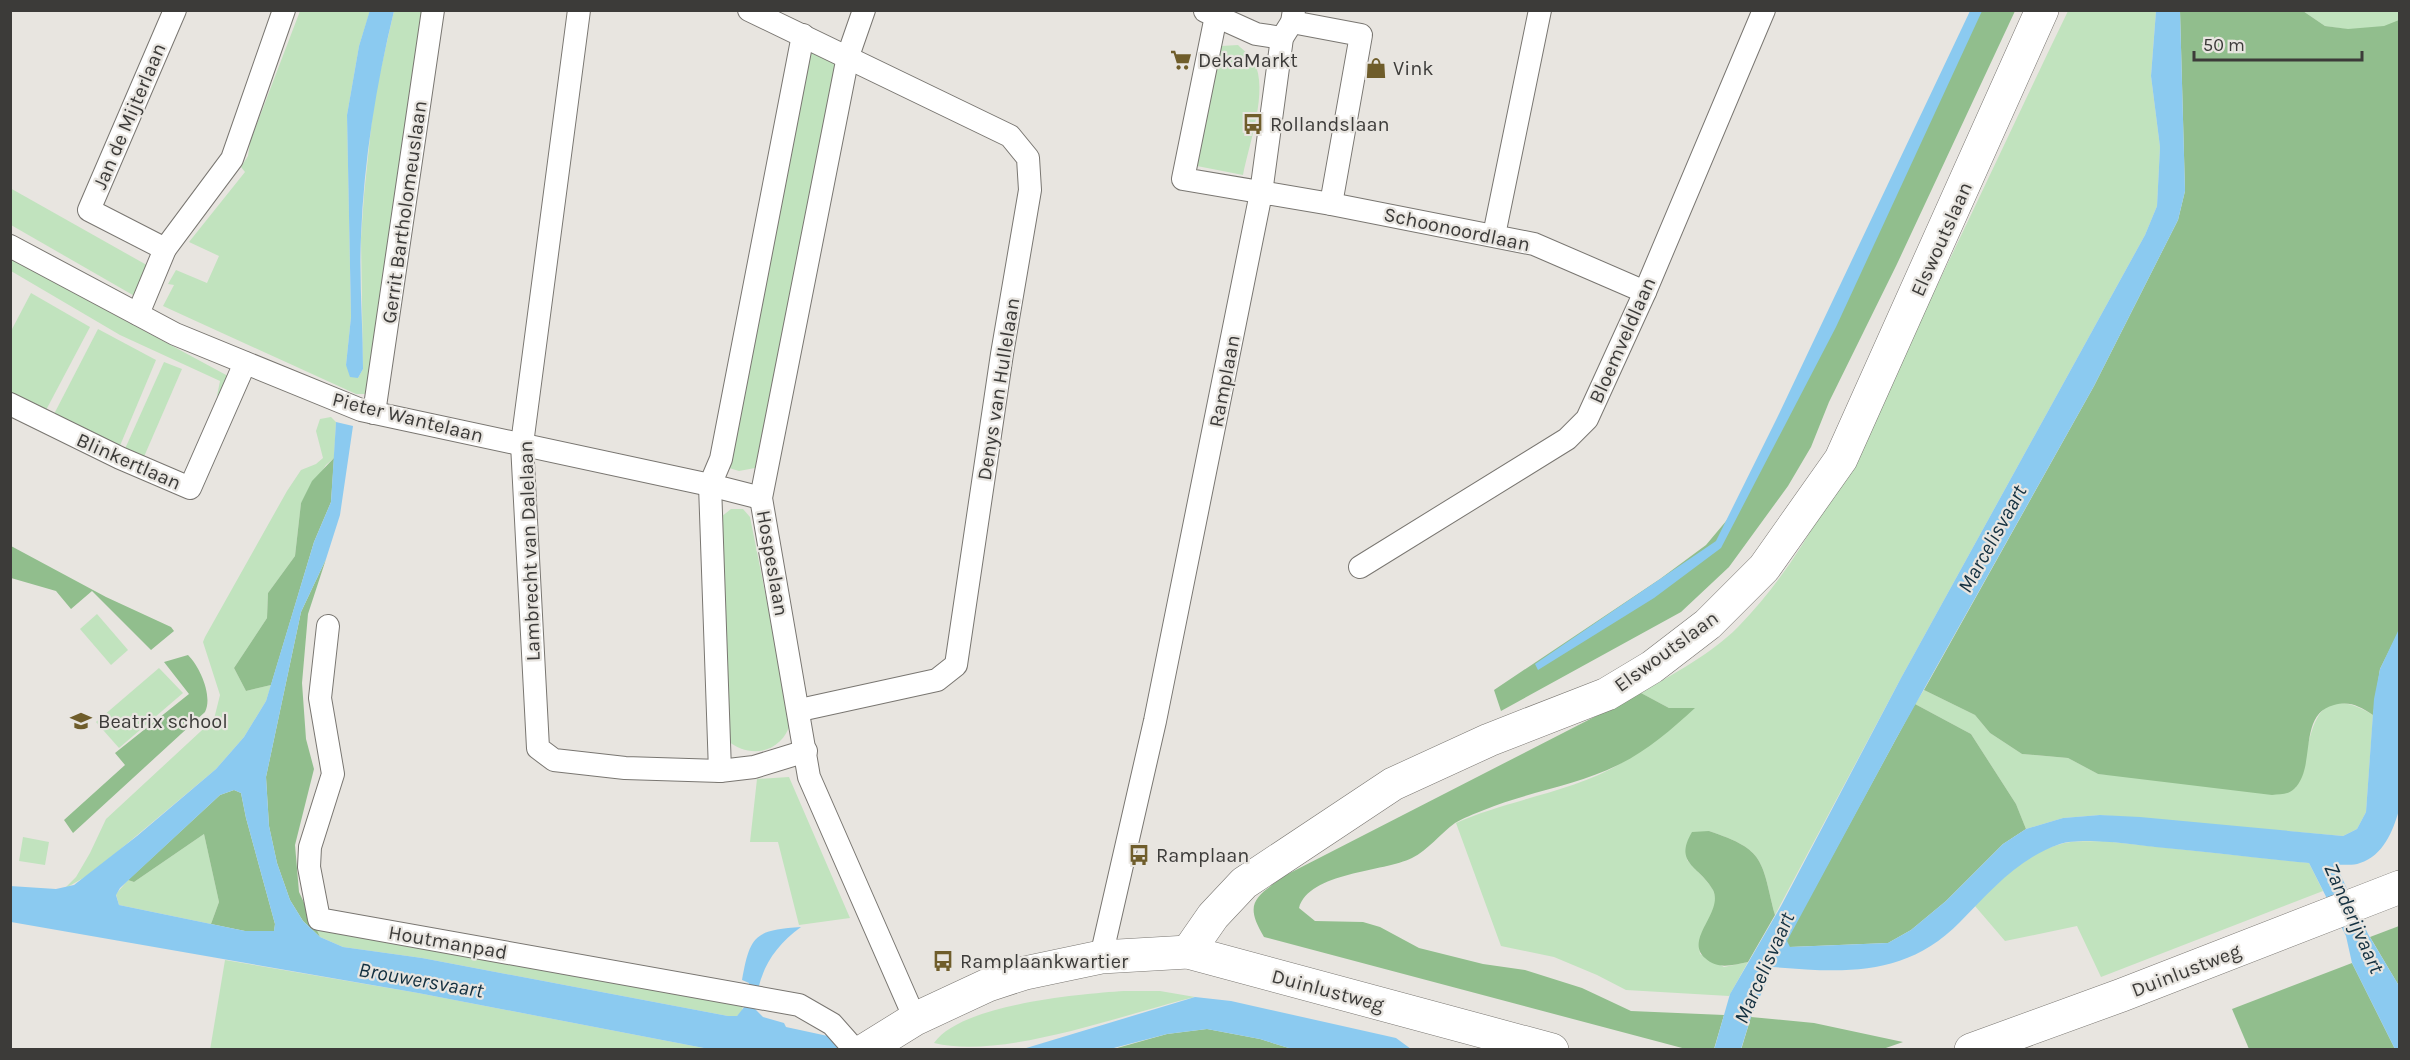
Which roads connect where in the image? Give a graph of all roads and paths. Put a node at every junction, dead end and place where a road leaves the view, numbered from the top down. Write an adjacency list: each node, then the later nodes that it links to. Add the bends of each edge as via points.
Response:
1 (175, 10): 18 (street, Jan de Mijterlaan, via 89,210)
2 (284, 10): 18 (street, via 232,159)
3 (433, 10): 23 (street, Gerrit Bartholomeuslaan)
4 (579, 10): 24 (street, Lambrecht van Dalelaan)
5 (749, 10): 12 (street)
6 (864, 10): 13 (street, Hospeslaan)
7 (1540, 10): 16 (street)
8 (1764, 10): 19 (street, Bloemveldlaan)
9 (2042, 10): 33 (street, Elswoutslaan, via 1841,459 1764,568 1708,624 1652,667 1607,694 1489,740 1393,784 1244,883 1213,916)
10 (1210, 13): 11 (street, via 1256,34); 14 (street, via 1183,179)
11 (1289, 24): 14 (street, Ramplaan); 15 (street, via 1361,35)
12 (803, 35): 13 (street); 25 (street, via 721,459)
13 (848, 56): 26 (street, Hospeslaan); 29 (street, Denys van Hullelaan, via 1010,136 1028,158 1030,190 956,665 937,680)
14 (1261, 193): 15 (street, Schoonoordlaan); 34 (street, Ramplaan, via 1158,710)
15 (1330, 204): 16 (street, Schoonoordlaan)
16 (1494, 235): 19 (street, Schoonoordlaan, via 1534,244)
17 (10, 246): 20 (street, Pieter Wantelaan)
18 (165, 249): 20 (street)
19 (1645, 292): 27 (street, Bloemveldlaan, via 1587,419 1567,439)
20 (138, 315): 21 (street, Pieter Wantelaan)
21 (245, 363): 22 (street, Blinkertlaan, via 190,488); 23 (street, Pieter Wantelaan)
22 (10, 404)
23 (374, 413): 24 (street, Pieter Wantelaan)
24 (522, 444): 25 (street, Pieter Wantelaan); 31 (street, Lambrecht van Dalelaan, via 538,748 555,760 625,768)
25 (710, 485): 26 (street, Pieter Wantelaan); 31 (street)
26 (761, 498): 29 (street, Hospeslaan)
27 (1360, 567)
28 (328, 626): 36 (street, Houtmanpad, via 320,699 333,774 310,847 309,867 319,919 799,1005)
29 (800, 710): 30 (street, Hospeslaan)
30 (806, 751): 31 (street, Lambrecht van Dalelaan); 35 (street, Hospeslaan, via 809,777)
31 (720, 771)
32 (2400, 887): 38 (street, Duinlustweg)
33 (1188, 952): 34 (street, Duinlustweg); 37 (street, Duinlustweg)
34 (1101, 957): 35 (street, Duinlustweg, via 988,985)
35 (915, 1019): 36 (street, Duinlustweg)
36 (860, 1046)
37 (1552, 1050)
38 (1971, 1050)

